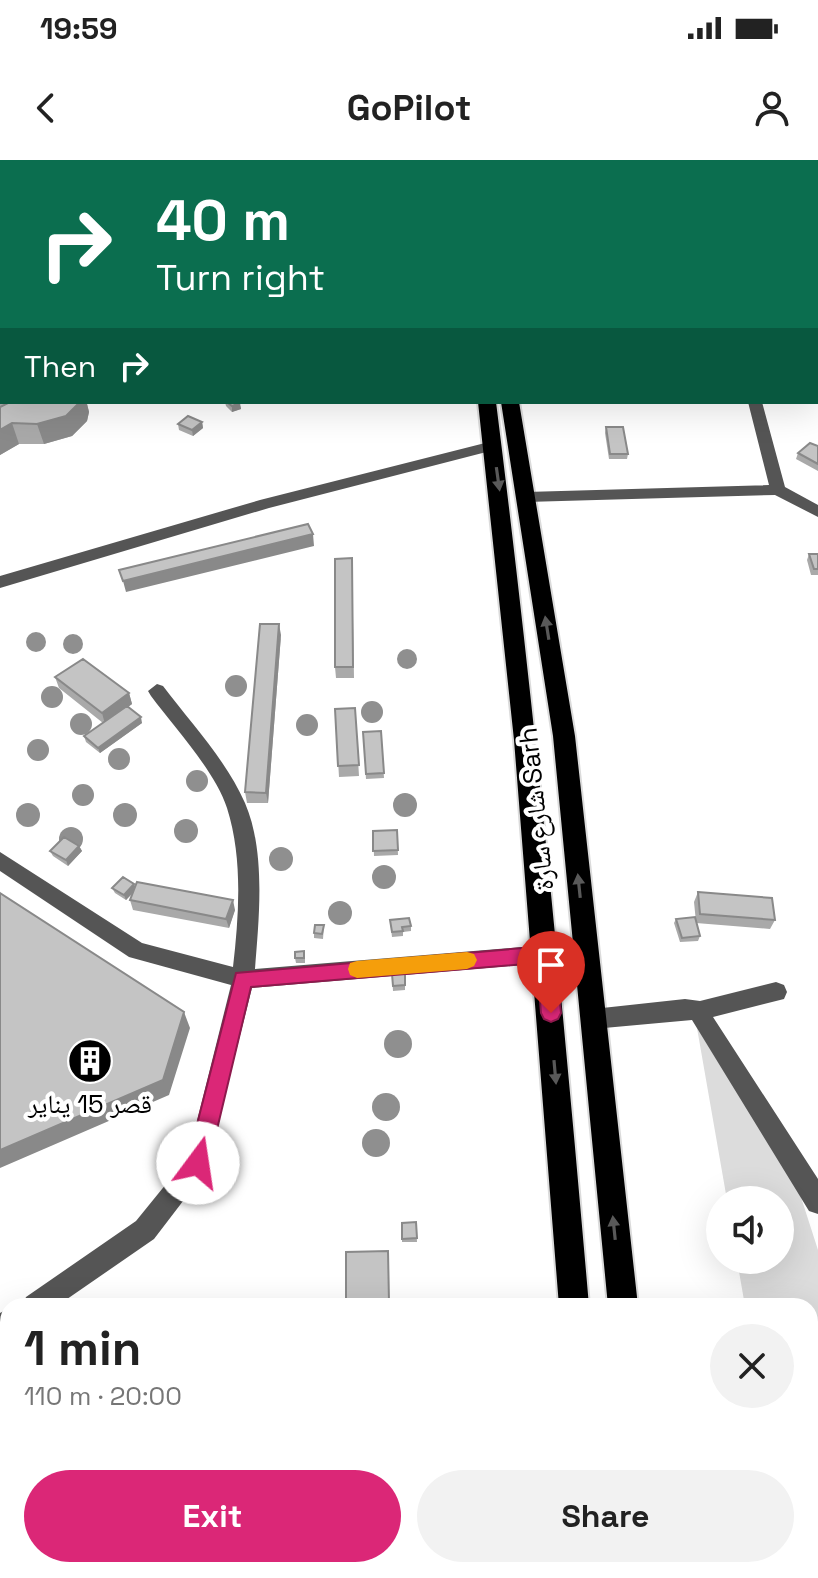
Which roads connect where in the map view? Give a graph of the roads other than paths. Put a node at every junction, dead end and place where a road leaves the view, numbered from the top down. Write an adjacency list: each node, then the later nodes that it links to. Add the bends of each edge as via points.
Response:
1 (487, 404): 4 (highway, شارع سارة Sarh)
2 (510, 404): 6 (highway, شارع سارة Sarh)
3 (756, 404): 5 (street)
4 (493, 446): 8 (street, via 341,483); 11 (highway, شارع سارة Sarh, one-way to 11)
5 (778, 490): 6 (street); 7 (street)
6 (526, 497): 15 (highway, شارع سارة Sarh, one-way to 6, via 564,736)
7 (818, 512)
8 (0, 582)
9 (157, 691): 12 (street, via 236,805 249,913)
10 (0, 860): 12 (street, via 136,951)
11 (546, 954): 12 (street); 18 (highway, شارع سارة Sarh, one-way to 18)
12 (243, 979): 17 (street, via 198,1163 145,1230)
13 (776, 992): 14 (street)
14 (700, 1011): 15 (street); 16 (street, via 705,1027)
15 (593, 1019): 19 (highway, شارع سارة Sarh, one-way to 15)
16 (818, 1202)
17 (47, 1298)
18 (573, 1298)
19 (622, 1298)

